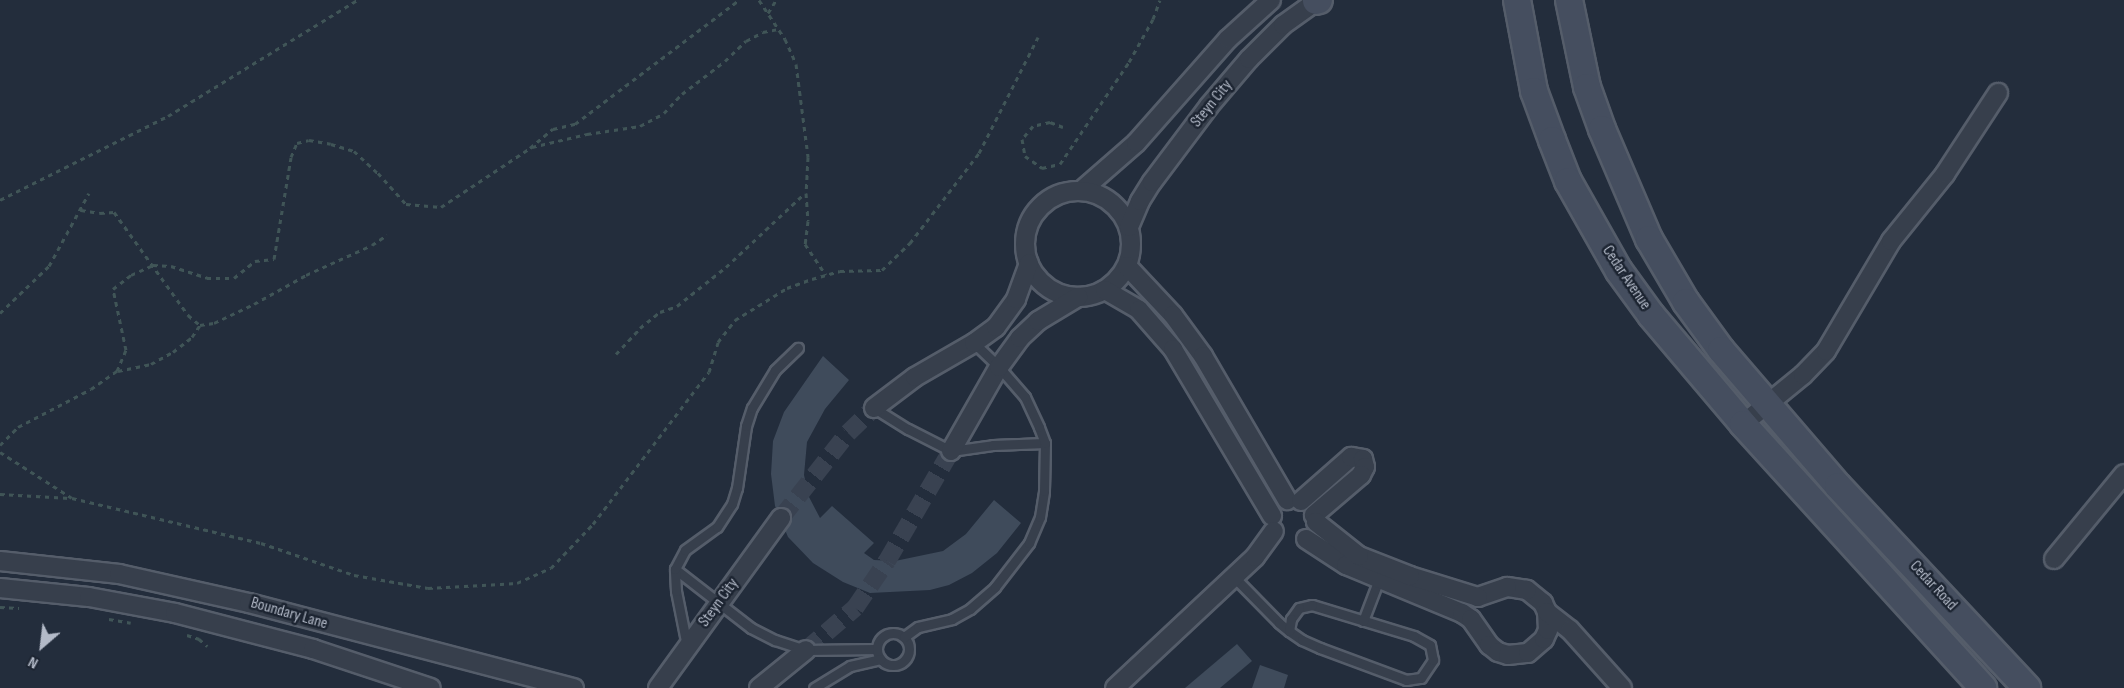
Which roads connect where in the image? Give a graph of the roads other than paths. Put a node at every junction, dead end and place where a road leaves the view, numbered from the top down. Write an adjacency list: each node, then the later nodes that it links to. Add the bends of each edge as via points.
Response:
1 (1271, 0): 8 (street, Steyn City, via 1228,39 1136,143)
2 (1317, 0): 9 (street, Steyn City, via 1276,32 1209,106 1152,182)
3 (1498, 0): 6 (main road)
4 (1517, 0): 6 (main road, Cedar Avenue)
5 (1569, 0): 17 (main road, via 1587,87 1649,239 1686,302)
6 (1534, 91): 19 (main road, Cedar Avenue, via 1568,181 1619,271)
7 (1998, 93): 17 (street, via 1945,174 1891,241 1831,344 1803,375)
8 (1081, 191): 9 (street, via 1110,202); 10 (street, via 1056,197 1035,213 1027,229)
9 (1129, 227): 11 (street, via 1131,253)
10 (1029, 263): 13 (street, via 1043,284 1065,296); 14 (street, via 1008,313)
11 (1127, 266): 12 (street); 23 (street, via 1173,315 1203,356)
12 (1105, 290): 13 (street); 27 (street, via 1139,310 1173,349)
13 (1078, 297): 16 (street, via 1038,321)
14 (974, 343): 16 (lane); 18 (street, via 915,377)
15 (798, 348): 31 (lane, via 775,370 752,408 732,504 717,527 686,550)
16 (999, 367): 20 (lane, via 1025,397); 21 (street)
17 (1766, 404): 19 (street); 43 (main road, Cedar Road)
18 (874, 408): 21 (lane)
19 (1743, 424): 24 (main road, Cedar Avenue)
20 (1045, 443): 21 (lane); 39 (lane, via 1040,517 1014,565 970,609 952,619 918,627)
21 (951, 451)
22 (2124, 474): 29 (street)
23 (1294, 501): 26 (street); 26 (street, via 1350,457 1362,459 1365,467 1361,475); 27 (street, via 1275,509)
24 (1820, 508): 45 (main road, Cedar Road)
25 (780, 518): 35 (street, Steyn City)
26 (1315, 518): 28 (street, via 1311,535); 37 (street, via 1348,549 1382,567 1478,597 1507,588 1527,590 1543,603)
27 (1276, 529): 28 (street, via 1295,543); 32 (street, via 1255,558)
28 (1306, 539): 33 (street, via 1330,557)
29 (2054, 560)
30 (0, 561): 47 (street, Boundary Lane, via 119,574 249,603)
31 (675, 569): 35 (lane); 40 (lane)
32 (1234, 577): 38 (lane); 51 (street)
33 (1379, 579): 36 (lane); 37 (street, via 1462,613 1478,627 1489,645 1508,655 1528,653 1537,647)
34 (0, 588): 46 (street, Boundary Lane, via 89,597 176,612)
35 (721, 603): 40 (street, Steyn City); 42 (lane, via 752,628)
36 (1364, 621): 38 (lane, via 1305,605 1291,619); 38 (lane, via 1430,645 1433,660 1427,672 1406,680 1320,648)
37 (1548, 621): 52 (street); 53 (street, via 1570,630)
38 (1289, 631)
39 (904, 637): 41 (lane, via 895,633 884,635); 44 (lane, via 909,646 905,661 890,665)
40 (687, 646): 48 (street, Steyn City)
41 (876, 649): 42 (lane); 44 (lane)
42 (806, 650): 49 (street)
43 (1994, 652): 45 (main road); 54 (main road, Cedar Road)
44 (880, 659): 50 (lane, via 850,666)
45 (1979, 686)
46 (431, 688)
47 (574, 688)
48 (658, 688)
49 (759, 688)
50 (814, 688)
51 (1115, 688)
52 (1611, 688)
53 (1622, 688)
54 (2027, 688)

